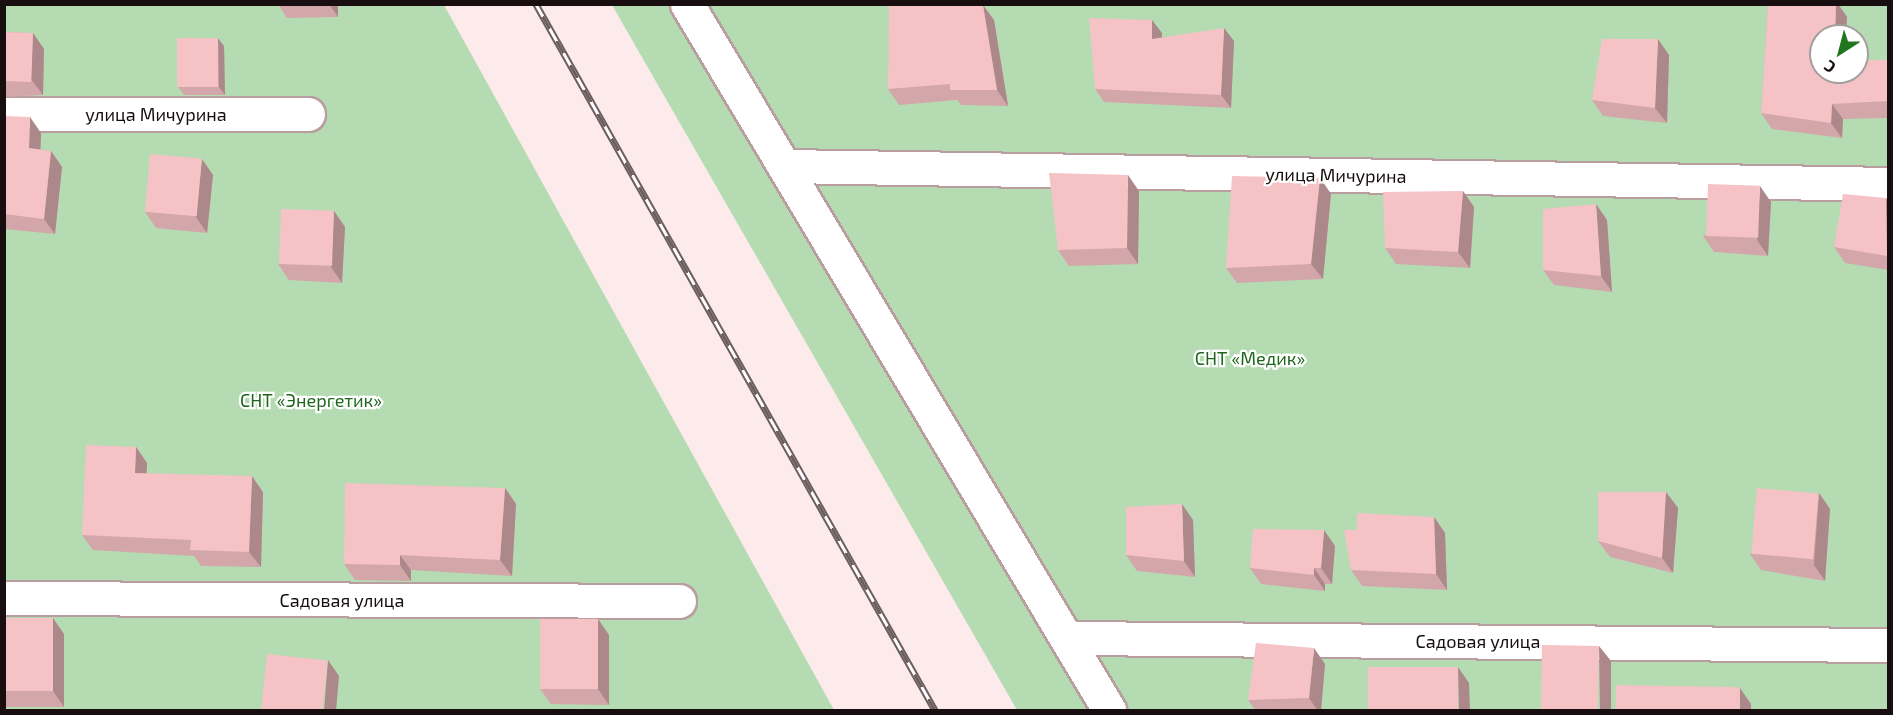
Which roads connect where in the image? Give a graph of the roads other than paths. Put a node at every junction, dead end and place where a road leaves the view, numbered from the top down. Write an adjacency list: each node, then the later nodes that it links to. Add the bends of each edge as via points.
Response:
1 (687, 4): 4 (street)
2 (4, 114): 3 (street, улица Мичурина)
3 (308, 114)
4 (784, 166): 5 (street, улица Мичурина); 8 (street)
5 (1888, 184)
6 (4, 598): 7 (street, Садовая улица)
7 (679, 601)
8 (1068, 638): 9 (street, Садовая улица); 10 (street)
9 (1888, 645)
10 (1109, 711)

